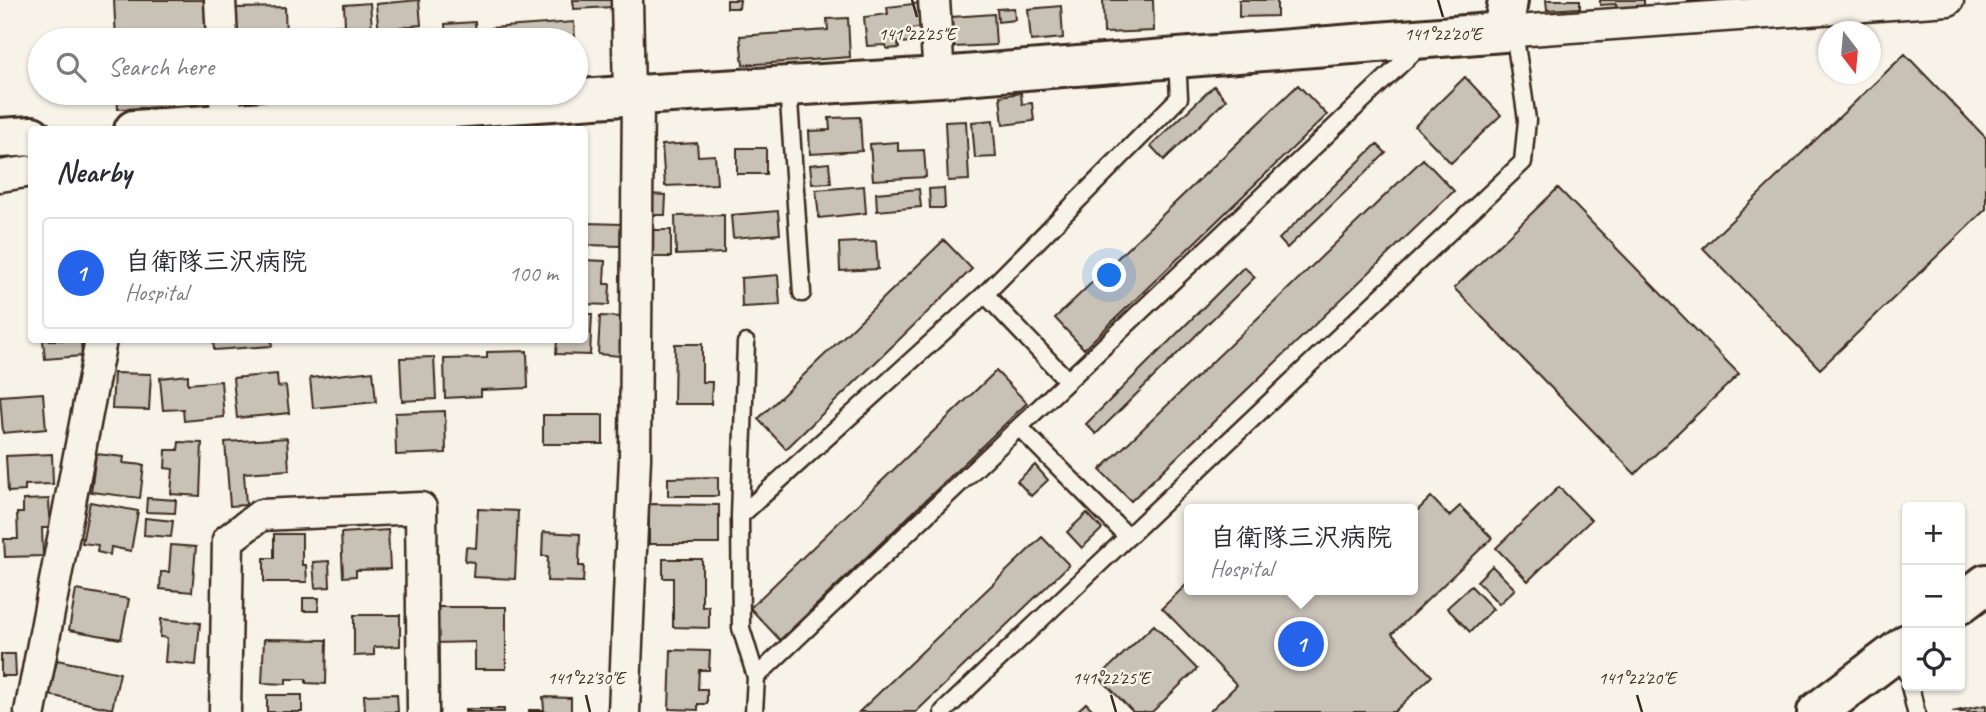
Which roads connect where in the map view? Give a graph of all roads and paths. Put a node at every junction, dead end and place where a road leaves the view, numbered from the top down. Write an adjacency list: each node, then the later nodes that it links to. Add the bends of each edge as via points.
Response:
1 (219, 0): 6 (street)
2 (627, 0): 11 (street)
3 (934, 0): 9 (street)
4 (1948, 0): 5 (street)
5 (1508, 21): 7 (street); 28 (lane, via 1527,120 1523,162)
6 (221, 28)
7 (1429, 37): 8 (street); 25 (lane)
8 (1177, 58): 9 (street); 22 (lane, via 1179,98)
9 (939, 77): 10 (street)
10 (788, 86): 11 (street); 21 (lane)
11 (633, 95): 12 (street); 37 (street, via 635,458)
12 (588, 101)
13 (555, 105): 15 (street)
14 (225, 109): 15 (street); 16 (street)
15 (446, 119)
16 (189, 126)
17 (28, 136): 18 (street)
18 (0, 138)
19 (28, 172): 20 (street)
20 (0, 176)
21 (802, 293)
22 (985, 294): 25 (lane); 27 (lane)
23 (100, 343): 34 (street)
24 (746, 343): 27 (lane)
25 (1068, 381): 26 (lane)
26 (1019, 427): 28 (lane); 32 (lane)
27 (740, 516): 32 (lane, via 741,628)
28 (1128, 537): 39 (lane)
29 (1986, 584): 30 (street)
30 (1965, 600)
31 (1902, 658): 40 (street)
32 (756, 677): 38 (lane)
33 (1911, 691): 41 (lane)
34 (30, 712)
35 (225, 712): 36 (street, via 228,540 261,515 421,508)
36 (423, 712)
37 (624, 712)
38 (754, 712)
39 (943, 712)
40 (1817, 712)
41 (1916, 712)

